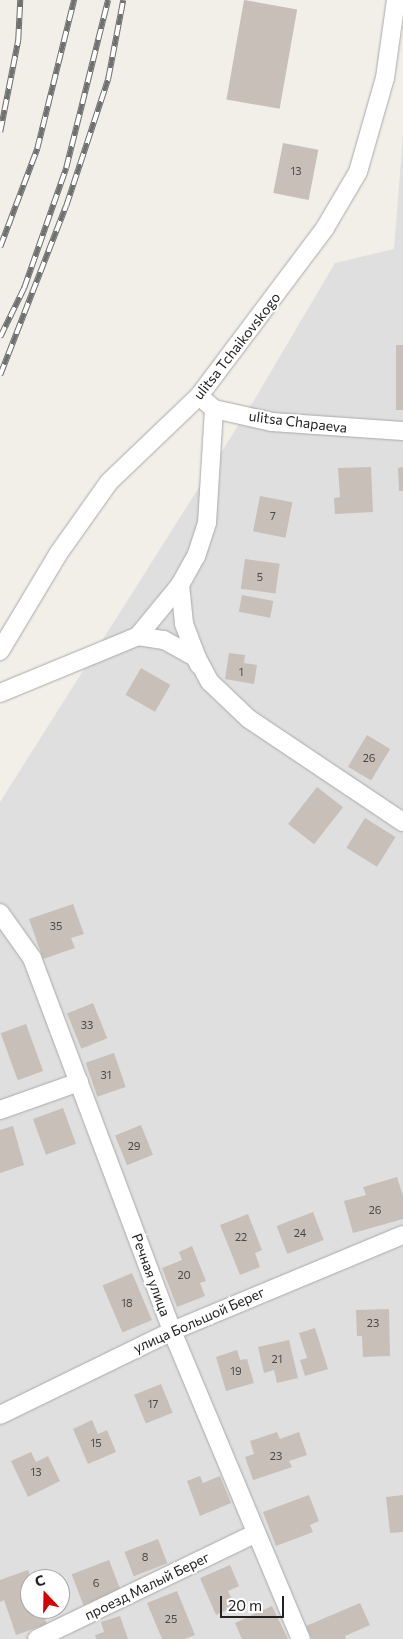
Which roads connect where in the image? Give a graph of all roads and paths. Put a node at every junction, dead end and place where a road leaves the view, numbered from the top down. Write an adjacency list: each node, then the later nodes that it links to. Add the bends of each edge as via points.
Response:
1 (396, 0): 2 (street, ulitsa Tchaikovskogo, via 385,78 358,172 325,228)
2 (199, 396): 3 (street, ulitsa Chapaeva); 7 (street, ulitsa Tchaikovskogo, via 109,482 58,554)
3 (214, 409): 4 (street, ulitsa Chapaeva, via 272,422); 5 (street, via 207,523 196,556)
4 (403, 431)
5 (180, 585): 6 (street); 8 (street, via 184,624)
6 (138, 636): 8 (street, via 164,640 194,657); 9 (street)
7 (0, 651)
8 (210, 682): 10 (street, via 249,719)
9 (0, 693)
10 (403, 822)
11 (0, 913): 12 (street, Речная улица, via 32,958)
12 (80, 1082): 13 (street); 15 (street, Речная улица)
13 (0, 1110)
14 (403, 1236): 15 (street, улица Большой Берег)
15 (172, 1331): 16 (street, улица Большой Берег); 17 (street, Речная улица)
16 (0, 1415)
17 (256, 1533): 18 (street, проезд Малый Берег); 19 (street, Речная улица)
18 (38, 1639)
19 (301, 1639)

